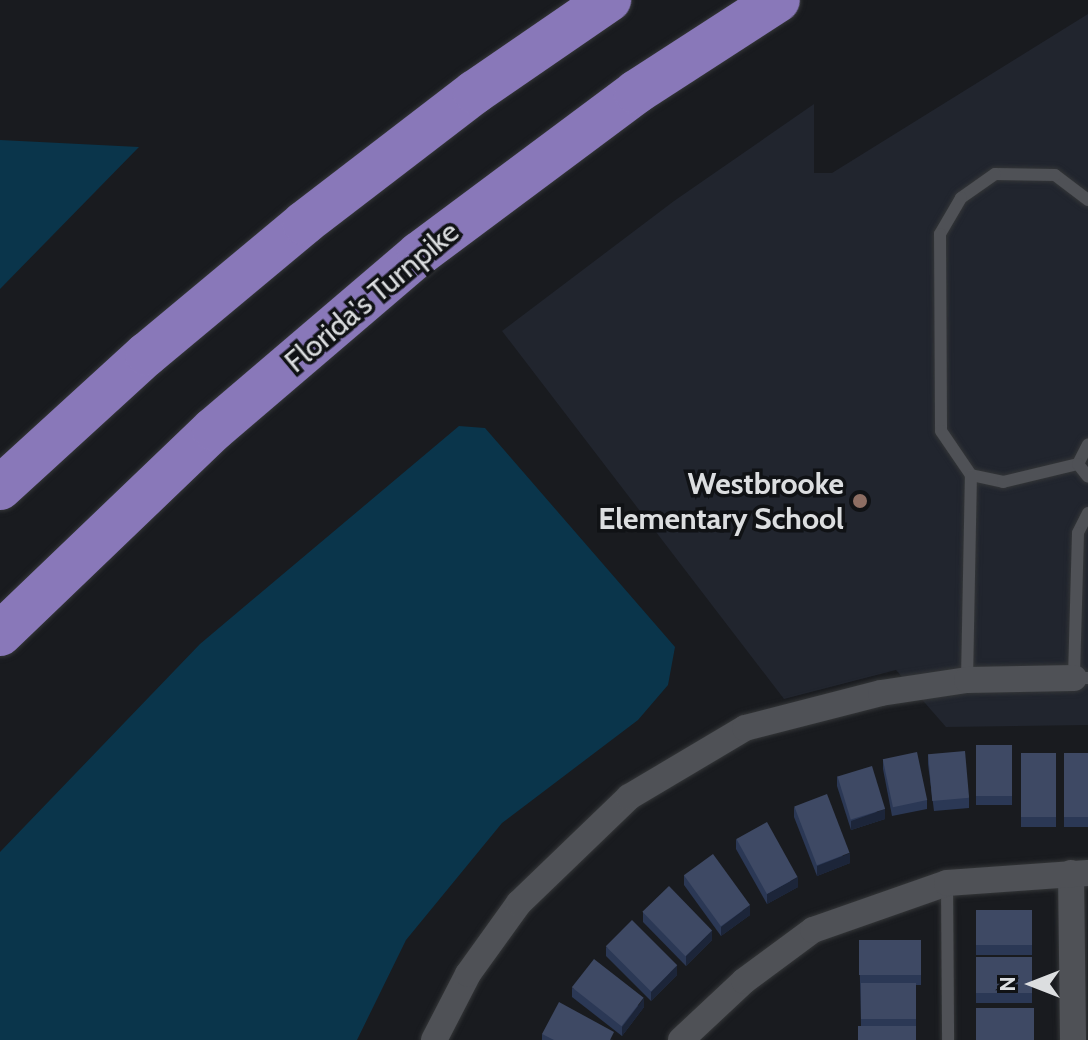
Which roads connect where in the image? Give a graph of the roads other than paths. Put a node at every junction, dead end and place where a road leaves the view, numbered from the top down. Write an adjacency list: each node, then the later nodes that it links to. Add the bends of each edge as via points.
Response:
1 (609, 0): 8 (highway, via 475,92 304,223 147,354)
2 (778, 0): 10 (highway, Florida's Turnpike, via 636,92 419,254 214,429)
3 (1085, 194): 6 (lane, via 1055,175 995,174 961,198 940,234 941,431)
4 (1088, 444): 5 (lane)
5 (1078, 464): 6 (lane, via 1003,482); 7 (lane)
6 (971, 475): 12 (lane)
7 (1088, 477)
8 (0, 488)
9 (1088, 513): 11 (lane, via 1078,533)
10 (0, 634)
11 (1081, 678): 12 (street)
12 (967, 680): 16 (street, via 881,693 745,728 629,797 519,903 468,974)
13 (1080, 873): 14 (street); 15 (street)
14 (947, 883): 17 (street, via 813,930 744,981); 18 (lane)
15 (1080, 1001): 19 (street)
16 (434, 1040)
17 (681, 1040)
18 (948, 1040)
19 (1073, 1040)

